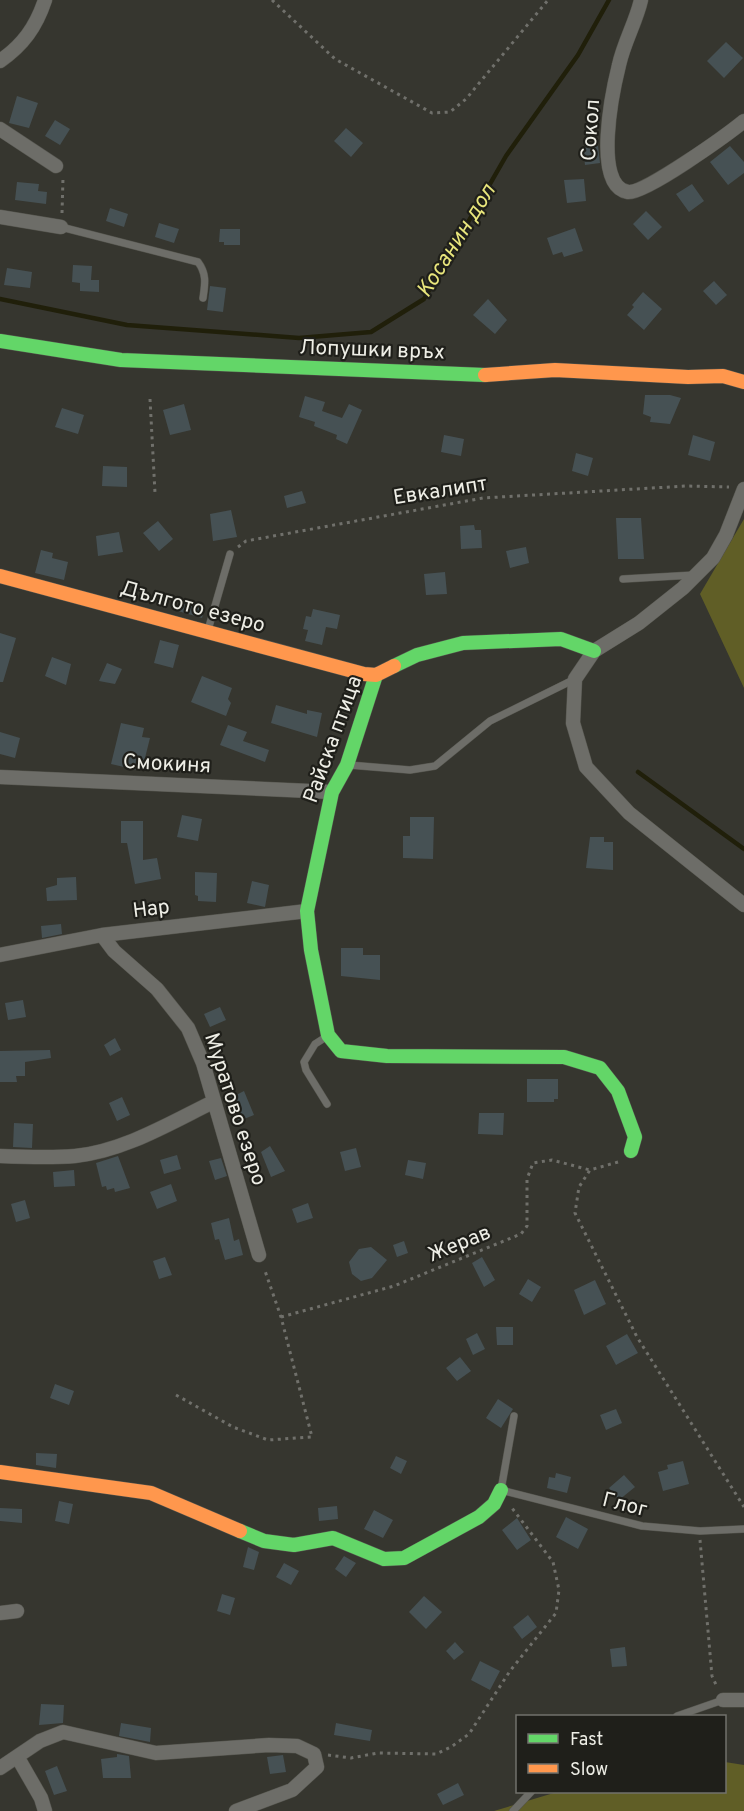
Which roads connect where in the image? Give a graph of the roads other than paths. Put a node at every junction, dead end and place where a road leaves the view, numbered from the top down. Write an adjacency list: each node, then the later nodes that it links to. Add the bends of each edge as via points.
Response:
1 (45, 0): 3 (street, via 26,39)
2 (641, 0): 4 (street, Сокол, via 626,36 613,96 606,163 615,184 636,192)
3 (0, 61)
4 (744, 121)
5 (0, 129): 6 (street)
6 (56, 166)
7 (0, 217): 8 (street)
8 (61, 227): 9 (lane, via 198,262 206,280)
9 (203, 298)
10 (0, 341): 11 (street, Лопушки връх, via 121,360 495,375 555,370 723,376)
11 (744, 381)
12 (738, 488): 14 (street, via 726,535 713,558)
13 (230, 554): 17 (lane)
14 (696, 575): 16 (lane); 18 (street, via 639,623)
15 (0, 576): 17 (street, Дългото езеро)
16 (623, 579)
17 (207, 632): 19 (street, Дългото езеро)
18 (594, 651): 19 (street, Райска птица, via 561,639 463,643 417,655); 20 (street)
19 (376, 675): 21 (street, Райска птица)
20 (575, 679): 21 (lane, via 489,720 435,766 410,770); 24 (street, via 573,723 586,767 630,813)
21 (346, 765): 23 (street, Райска птица)
22 (0, 777): 23 (street, Смокиня)
23 (332, 792): 25 (street, Райска птица)
24 (744, 906)
25 (307, 911): 26 (street, Нар); 28 (street, Райска птица)
26 (102, 935): 27 (street, Нар); 29 (street, Муратово езеро, via 114,951 157,989 188,1028 203,1063)
27 (0, 955)
28 (328, 1035): 30 (lane, via 315,1044 304,1062); 31 (street, via 341,1051 387,1056 584,1060 600,1068 618,1091 635,1137)
29 (213, 1102): 32 (street, via 109,1148 76,1155); 33 (street, Муратово езеро)
30 (327, 1104)
31 (631, 1151)
32 (0, 1156)
33 (259, 1255)
34 (514, 1416): 36 (lane)
35 (0, 1472): 36 (street, via 151,1494 264,1541 294,1545 333,1539 394,1560 405,1558 479,1516 494,1504)
36 (501, 1490): 37 (lane, Глог, via 642,1526 700,1531)
37 (744, 1529)
38 (17, 1611): 39 (street)
39 (0, 1613)
40 (723, 1700): 41 (street); 42 (lane)
41 (744, 1700)
42 (680, 1715)
43 (18, 1758): 44 (street); 46 (street); 47 (street, via 40,1741 63,1732 156,1754 278,1745 297,1746 314,1754 317,1767 310,1777 292,1790)
44 (0, 1768)
45 (529, 1793): 48 (lane)
46 (45, 1811)
47 (236, 1811)
48 (513, 1811)

